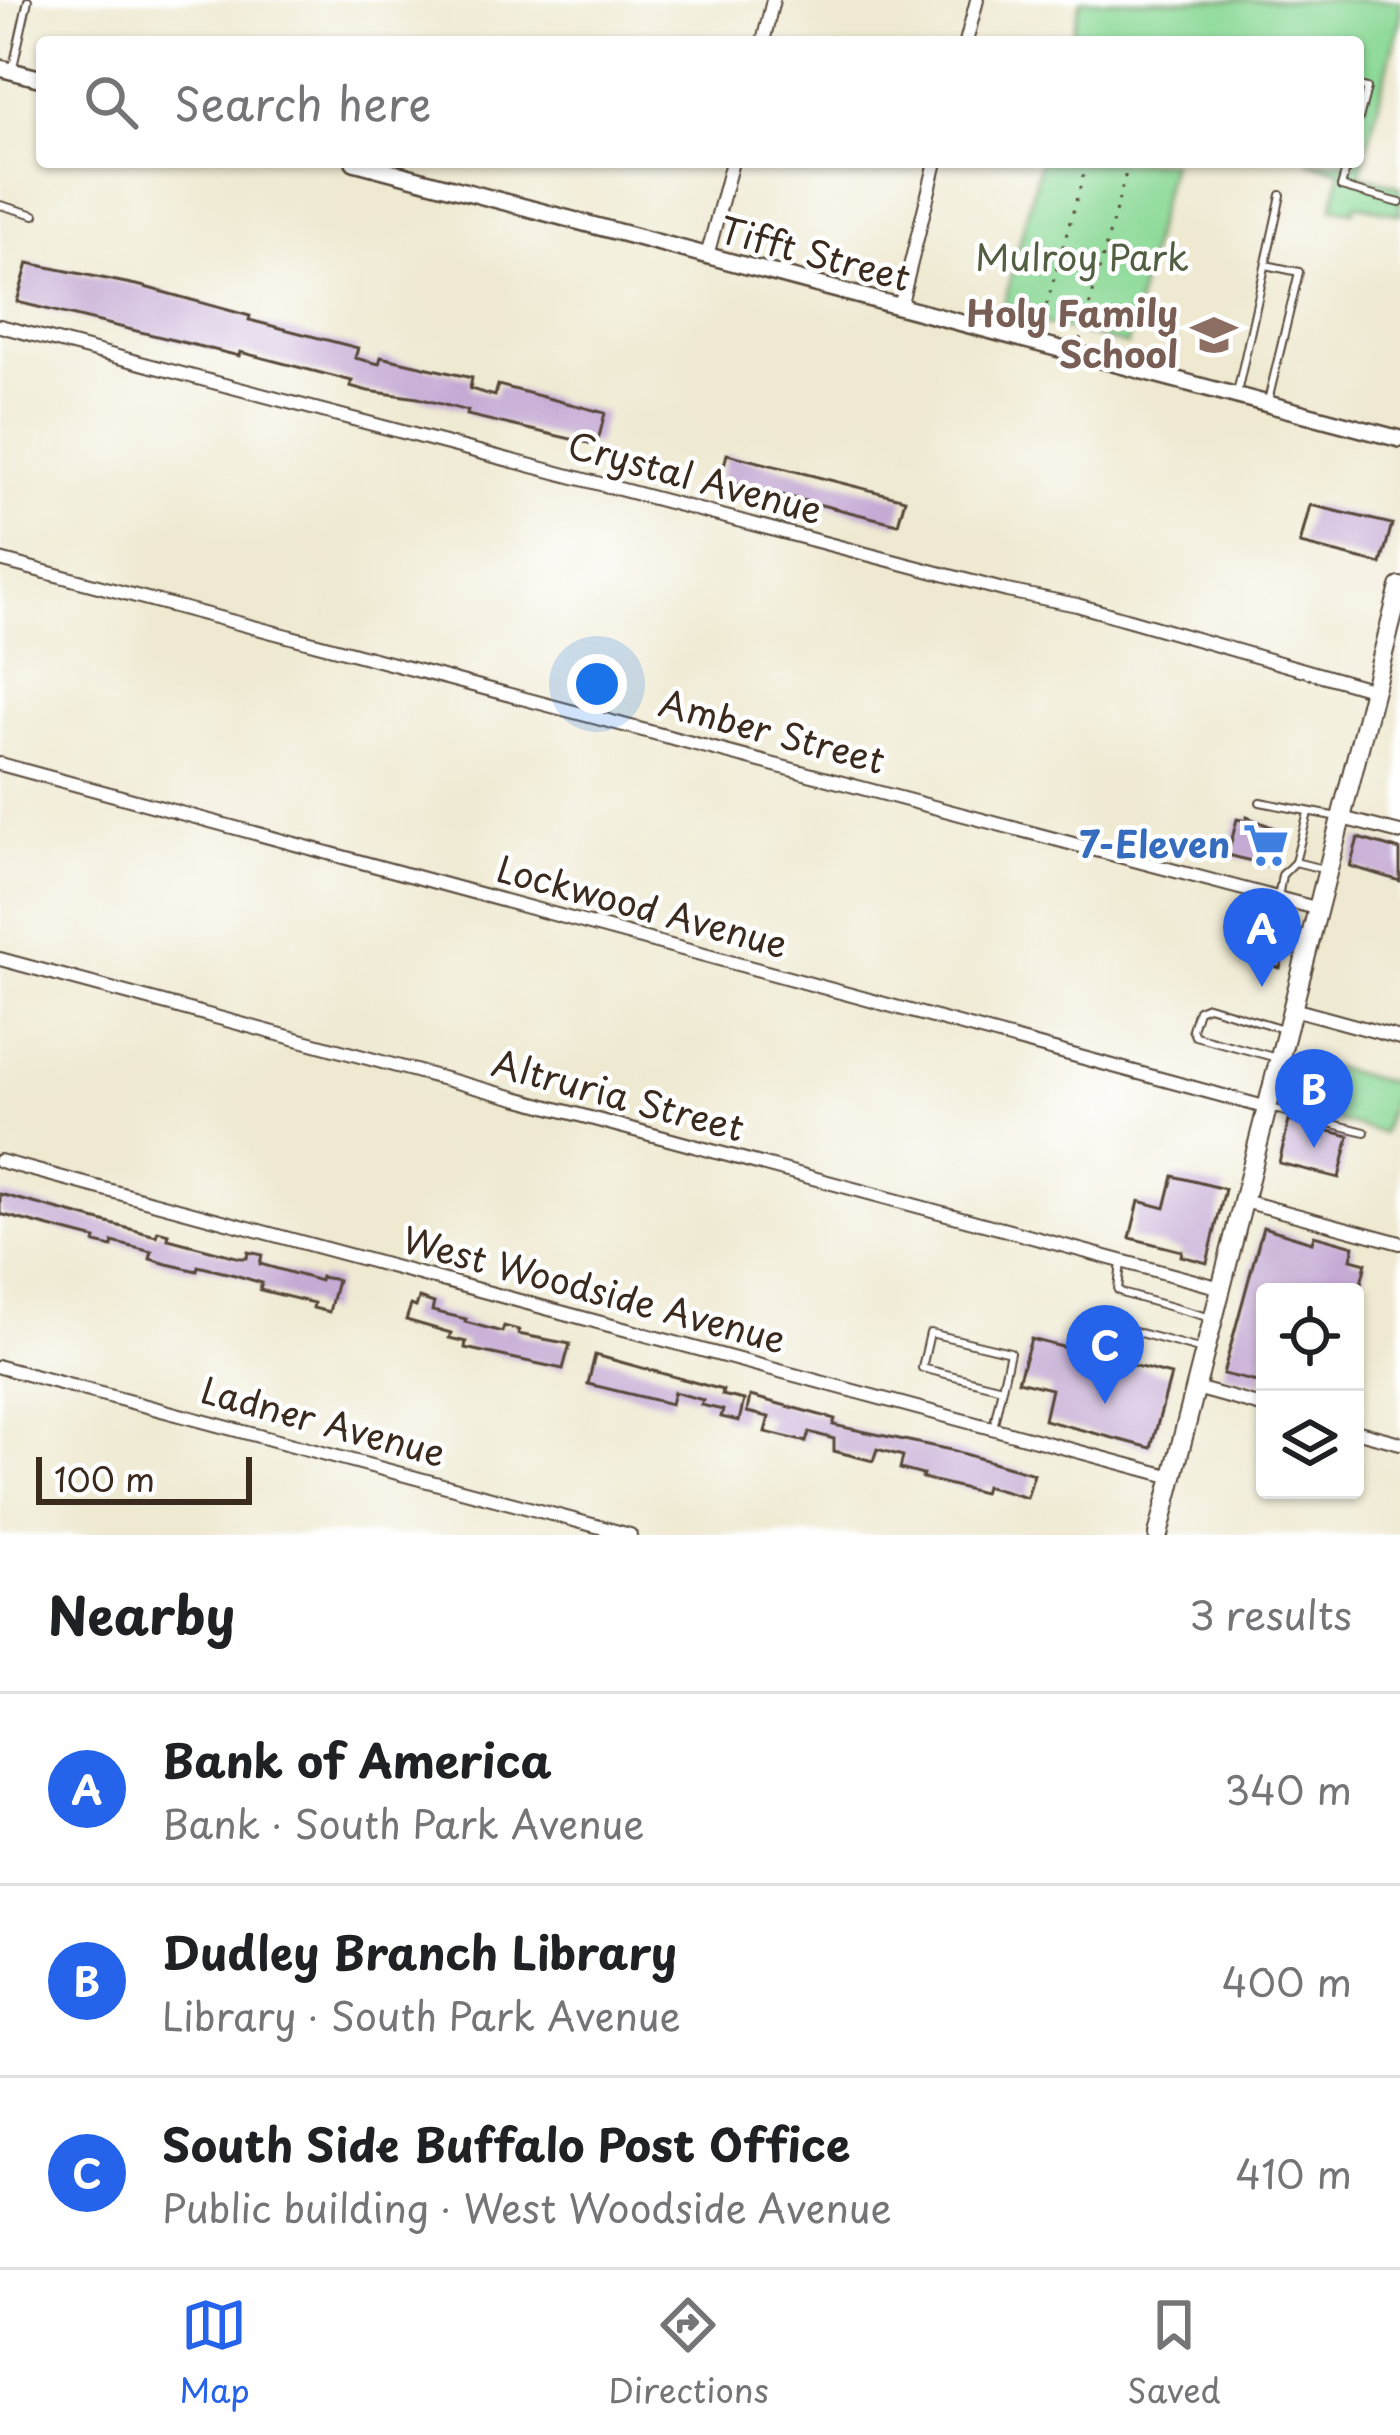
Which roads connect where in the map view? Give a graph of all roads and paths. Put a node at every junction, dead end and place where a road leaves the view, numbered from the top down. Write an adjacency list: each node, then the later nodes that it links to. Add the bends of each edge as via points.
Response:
1 (28, 0): 6 (lane)
2 (773, 0): 4 (street)
3 (977, 0): 5 (street)
4 (764, 36)
5 (968, 36)
6 (6, 69): 7 (street)
7 (36, 77)
8 (376, 168): 18 (street, Tifft Street)
9 (730, 168): 18 (street)
10 (934, 168): 22 (street)
11 (1085, 168): 20 (path)
12 (1128, 168): 21 (path)
13 (1346, 168): 15 (lane, via 1341,188)
14 (1281, 195): 19 (lane)
15 (1400, 202)
16 (0, 206): 17 (lane)
17 (35, 215)
18 (706, 256): 22 (street, Tifft Street)
19 (1266, 265): 26 (lane); 27 (lane, via 1299,272)
20 (1056, 267): 21 (path); 24 (path)
21 (1096, 278): 25 (path)
22 (899, 308): 26 (street, Tifft Street)
23 (0, 326): 32 (street, Crystal Avenue, via 1077,605)
24 (1040, 330)
25 (1080, 340)
26 (1236, 396): 27 (street, Tifft Street)
27 (1268, 404): 28 (street, Tifft Street)
28 (1400, 440)
29 (0, 560): 40 (street, Amber Street)
30 (1400, 587): 31 (main road)
31 (1395, 627): 32 (main road)
32 (1374, 690): 36 (main road)
33 (0, 764): 47 (street, Lockwood Avenue)
34 (1260, 802): 35 (lane)
35 (1308, 813): 36 (lane); 38 (lane)
36 (1342, 818): 37 (street); 39 (main road)
37 (1400, 833)
38 (1295, 862): 39 (lane); 40 (lane, via 1282,875)
39 (1329, 870): 41 (main road)
40 (1278, 898): 41 (street, Amber Street)
41 (1319, 909): 43 (main road)
42 (0, 959): 52 (street, Altruria Street)
43 (1293, 1009): 44 (main road); 45 (street)
44 (1288, 1031): 46 (main road); 46 (lane, via 1208,1006 1192,1029)
45 (1400, 1038)
46 (1281, 1059): 47 (main road)
47 (1268, 1108): 48 (lane); 50 (main road)
48 (1365, 1132)
49 (0, 1161): 61 (street, West Woodside Avenue)
50 (1244, 1202): 51 (street); 53 (main road)
51 (1400, 1243)
52 (1121, 1262): 53 (street, Altruria Street); 54 (lane, via 1118,1290)
53 (1221, 1288): 54 (main road)
54 (1214, 1319): 56 (main road)
55 (1109, 1325): 56 (lane)
56 (1206, 1351): 59 (main road)
57 (0, 1367): 65 (street, Ladner Avenue)
58 (1002, 1388): 58 (lane, via 1010,1352 930,1333 922,1368); 61 (lane)
59 (1196, 1388): 60 (street); 64 (main road)
60 (1256, 1405)
61 (993, 1429): 64 (street, West Woodside Avenue)
62 (1364, 1433): 63 (street)
63 (1400, 1443)
64 (1173, 1477): 66 (main road)
65 (630, 1535)
66 (1158, 1535)

